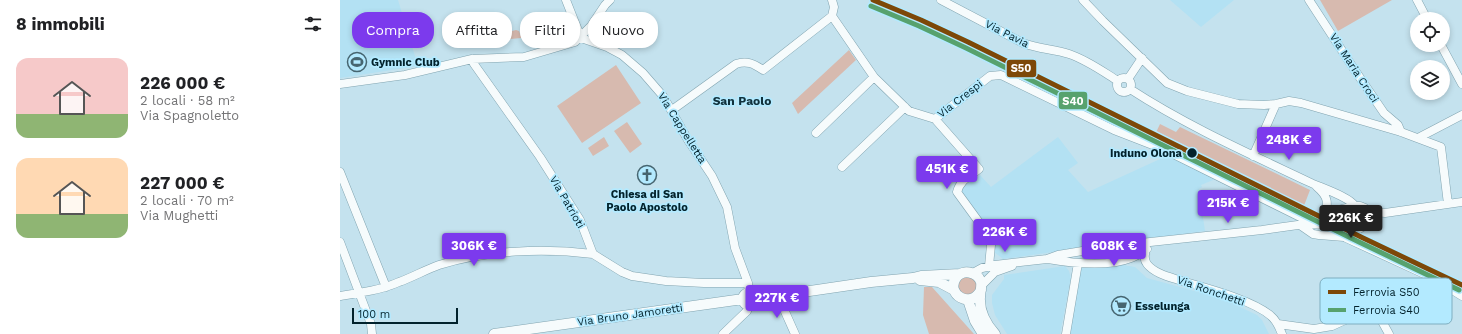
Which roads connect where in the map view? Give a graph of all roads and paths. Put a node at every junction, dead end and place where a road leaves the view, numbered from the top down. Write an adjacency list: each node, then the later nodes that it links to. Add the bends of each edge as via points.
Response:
1 (566, 0): 10 (street)
2 (610, 0): 10 (street)
3 (832, 0): 9 (street)
4 (940, 0): 16 (street, Via Pavia, via 1023,43 1069,54 1097,66)
5 (1084, 0): 12 (street)
6 (1309, 0): 25 (street, Via Maria Croci, via 1354,70 1384,113 1398,125)
7 (1417, 0): 8 (street)
8 (1423, 12)
9 (832, 16): 14 (street, Via Crespi); 22 (street, via 763,70 748,62 736,64)
10 (581, 38): 13 (street, via 524,57); 22 (street, Via Cappelletta, via 622,55 656,87)
11 (1445, 52): 18 (street)
12 (1142, 58): 15 (street); 20 (street, via 1167,83 1187,92 1238,104)
13 (472, 59): 17 (street, via 405,76); 47 (street, Via Patrioti, via 580,220)
14 (874, 77): 21 (street, Via Crespi); 26 (street)
15 (1128, 79): 16 (street); 19 (street)
16 (1118, 81): 19 (street, via 1117,87 1122,92)
17 (340, 84)
18 (1462, 84)
19 (1130, 89): 28 (street, via 1187,123)
20 (1276, 104): 25 (street, via 1290,101); 28 (street)
21 (905, 107): 24 (street, Via Crespi, via 909,111); 29 (street)
22 (672, 110): 62 (street, Via Cappelletta, via 712,176 727,207 735,248)
23 (1462, 114): 27 (street)
24 (935, 119): 37 (street, Via Crespi, via 990,76 1001,75 1114,130 1163,149); 51 (street, via 979,169 962,181 957,192 989,236)
25 (1401, 132): 27 (street)
26 (816, 133)
27 (1418, 138): 33 (street, via 1441,148)
28 (1253, 156): 31 (street)
29 (842, 168)
30 (340, 172): 56 (street)
31 (1315, 185): 34 (street, via 1350,201); 38 (street, via 1326,197)
32 (1462, 202): 33 (street)
33 (1448, 204): 36 (street)
34 (1355, 206): 35 (street); 38 (street)
35 (1367, 211): 36 (street); 39 (street)
36 (1385, 213): 39 (street)
37 (1295, 215): 40 (street, Via Crespi); 40 (street)
38 (1326, 215): 40 (street); 41 (street)
39 (1369, 221): 42 (street, via 1366,226)
40 (1302, 224): 41 (street); 42 (street, via 1313,234); 43 (street)
41 (1328, 225): 42 (street)
42 (1344, 233): 55 (street)
43 (1163, 241): 45 (street); 46 (street)
44 (340, 242): 60 (street)
45 (1126, 247): 48 (street, via 1058,254); 50 (street, via 1087,256)
46 (1146, 249): 50 (street, via 1124,260); 66 (street, Via Ronchetti, via 1146,262 1160,274 1256,307)
47 (593, 254): 56 (street, via 545,251 479,256 440,265); 62 (street, via 632,276 704,283)
48 (1047, 259): 49 (street); 50 (street)
49 (1024, 262): 51 (street); 57 (street, via 995,272)
50 (1081, 263): 75 (street)
51 (989, 266): 52 (street)
52 (972, 273): 53 (main road); 57 (main road, via 979,278)
53 (960, 274): 54 (main road, Via Bruno Jamoretti); 58 (main road, via 954,281)
54 (913, 278): 58 (main road, Via Bruno Jamoretti, via 939,282); 63 (main road, Via Bruno Jamoretti)
55 (1433, 278)
56 (386, 287): 60 (street)
57 (981, 288): 65 (main road, via 976,297); 74 (main road, via 980,299 984,319)
58 (954, 290): 65 (main road, via 960,297)
59 (1452, 290): 64 (street)
60 (360, 293): 61 (street); 69 (street)
61 (340, 296)
62 (749, 296): 63 (main road, Via Bruno Jamoretti); 70 (main road, Via Bruno Jamoretti); 71 (street, via 747,311)
63 (778, 296): 72 (street)
64 (1462, 296)
65 (968, 300): 73 (main road, via 975,321)
66 (1278, 324): 67 (street, via 1314,329); 76 (street, Via Ronchetti)
67 (1336, 324)
68 (1383, 324): 77 (street)
69 (372, 334)
70 (494, 334)
71 (723, 334)
72 (795, 334)
73 (983, 334)
74 (995, 334)
75 (1066, 334)
76 (1282, 334)
77 (1388, 334)

